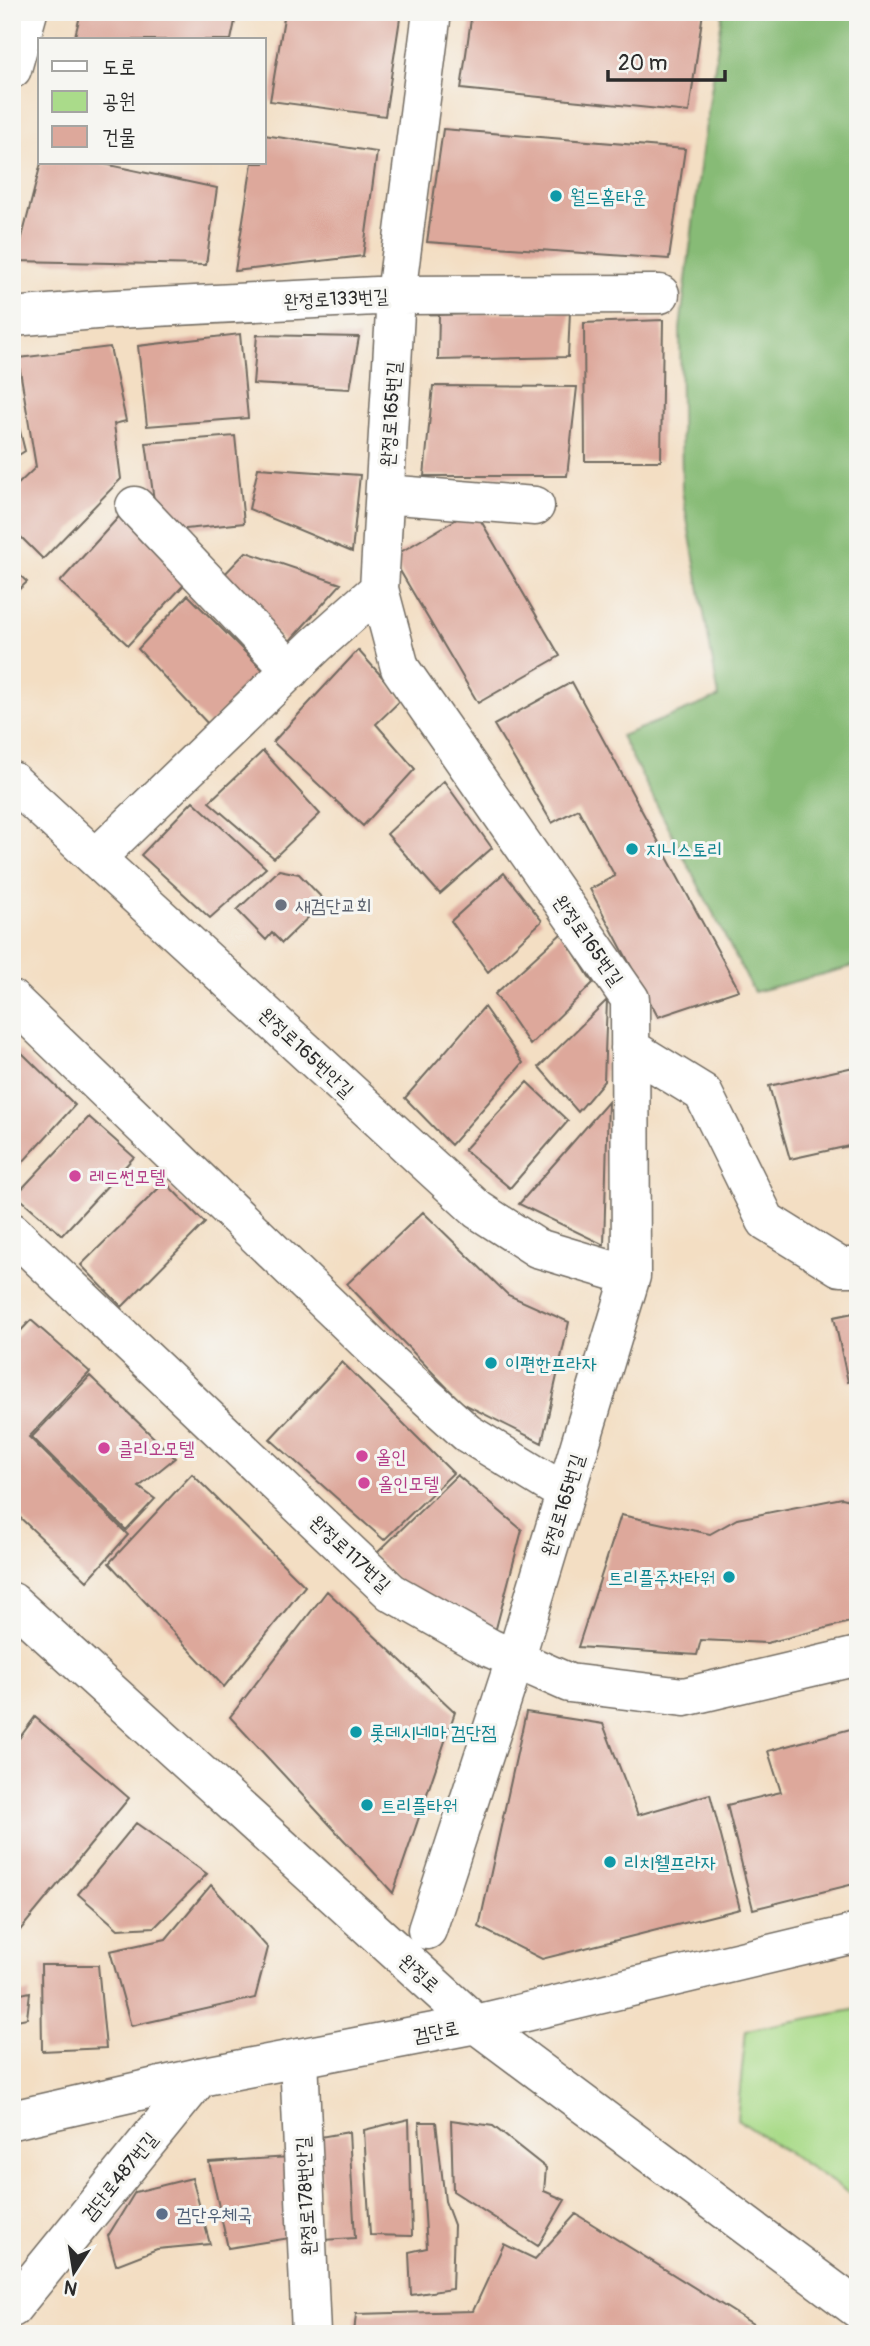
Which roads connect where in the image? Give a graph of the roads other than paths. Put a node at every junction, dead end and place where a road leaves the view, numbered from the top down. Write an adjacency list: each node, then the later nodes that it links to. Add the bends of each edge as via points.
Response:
1 (27, 12): 3 (street)
2 (432, 12): 4 (street, 완정로165번길)
3 (12, 69)
4 (397, 295): 5 (street, 완정로133번길); 6 (street, 완정로133번길); 7 (street, 완정로165번길)
5 (660, 295)
6 (12, 317)
7 (385, 494): 9 (street); 10 (street, 완정로165번길)
8 (135, 506): 11 (street)
9 (535, 506)
10 (379, 589): 11 (street); 15 (street, 완정로165번길, via 400,668 630,999)
11 (291, 670): 13 (street)
12 (12, 780): 13 (street, 완정로165번안길)
13 (96, 858): 18 (street, 완정로165번안길, via 478,1210 537,1248)
14 (12, 1000): 19 (street, via 467,1433)
15 (630, 1048): 17 (street, via 703,1093 766,1221 840,1266); 18 (street, 완정로165번길)
16 (12, 1232): 22 (street, 완정로117번길, via 391,1592)
17 (858, 1267)
18 (631, 1276): 19 (street, 완정로165번길)
19 (565, 1493): 22 (street, 완정로165번길)
20 (12, 1602): 25 (street, 완정로)
21 (858, 1656): 22 (street, 완정로117번길, via 684,1697 569,1683)
22 (515, 1660): 23 (street, 완정로165번길)
23 (427, 1930)
24 (858, 1933): 25 (street, 검단로)
25 (476, 2024): 26 (street, 검단로); 30 (street, 완정로)
26 (299, 2058): 27 (street, 검단로); 31 (street, 완정로178번안길)
27 (200, 2077): 28 (street, 검단로); 29 (street, 검단로487번길)
28 (12, 2120)
29 (12, 2308)
30 (858, 2309)
31 (311, 2334)

